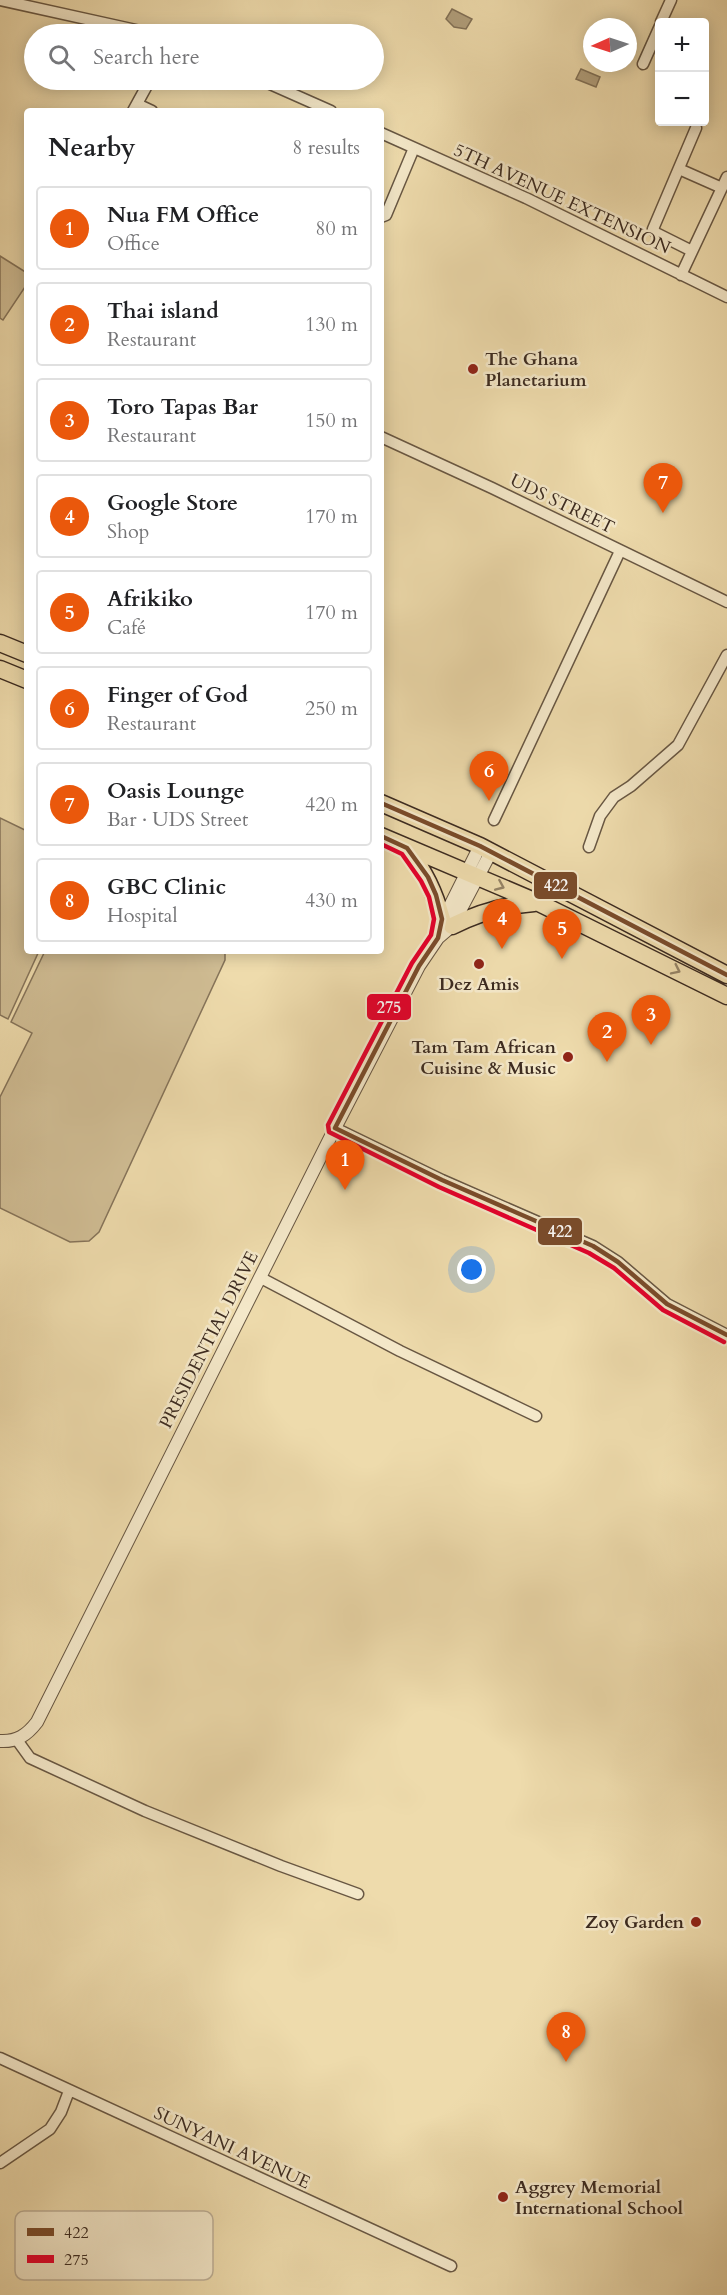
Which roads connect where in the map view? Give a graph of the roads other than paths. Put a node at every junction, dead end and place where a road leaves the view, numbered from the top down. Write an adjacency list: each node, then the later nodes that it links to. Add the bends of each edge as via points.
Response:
1 (0, 0): 4 (street)
2 (670, 0): 3 (street)
3 (662, 18)
4 (109, 24)
5 (655, 36): 6 (street)
6 (643, 64)
7 (144, 90): 9 (street)
8 (284, 90): 10 (street)
9 (135, 107)
10 (324, 108)
11 (696, 128): 14 (street)
12 (384, 134): 13 (street, 5TH AVENUE EXTENSION)
13 (414, 148): 16 (street); 18 (street, 5TH AVENUE EXTENSION)
14 (679, 169): 15 (street); 17 (street, via 653,229)
15 (725, 183): 17 (street)
16 (384, 216)
17 (692, 251): 18 (street)
18 (681, 275): 19 (street, 5TH AVENUE EXTENSION)
19 (727, 297)
20 (384, 438): 21 (street, UDS STREET)
21 (620, 551): 22 (street, UDS STREET); 29 (street)
22 (727, 602)
23 (0, 643): 24 (highway)
24 (24, 653)
25 (727, 655): 31 (street, via 678,744 614,797 600,816)
26 (0, 669): 27 (highway)
27 (24, 679)
28 (384, 804): 33 (highway)
29 (494, 820)
30 (384, 837): 32 (highway)
31 (589, 847)
32 (407, 848): 34 (highway); 36 (highway, via 428,877)
33 (485, 849): 34 (street, PRESIDENTIAL DRIVE); 37 (highway)
34 (473, 875): 35 (highway, one-way to 35); 36 (street, PRESIDENTIAL DRIVE)
35 (539, 903): 36 (highway, via 499,908); 38 (highway, one-way to 38)
36 (447, 923): 39 (street, PRESIDENTIAL DRIVE, via 419,966)
37 (727, 975)
38 (727, 996)
39 (335, 1128): 40 (street, PRESIDENTIAL DRIVE); 41 (street, via 593,1246 667,1304)
40 (261, 1278): 42 (street); 43 (street, PRESIDENTIAL DRIVE, via 37,1722)
41 (727, 1335)
42 (536, 1416)
43 (16, 1740): 44 (street); 45 (street, via 30,1758 146,1811)
44 (0, 1741)
45 (358, 1894)
46 (0, 2058): 47 (street, SUNYANI AVENUE)
47 (69, 2091): 48 (street, via 50,2128); 49 (street, SUNYANI AVENUE)
48 (0, 2163)
49 (452, 2266)

